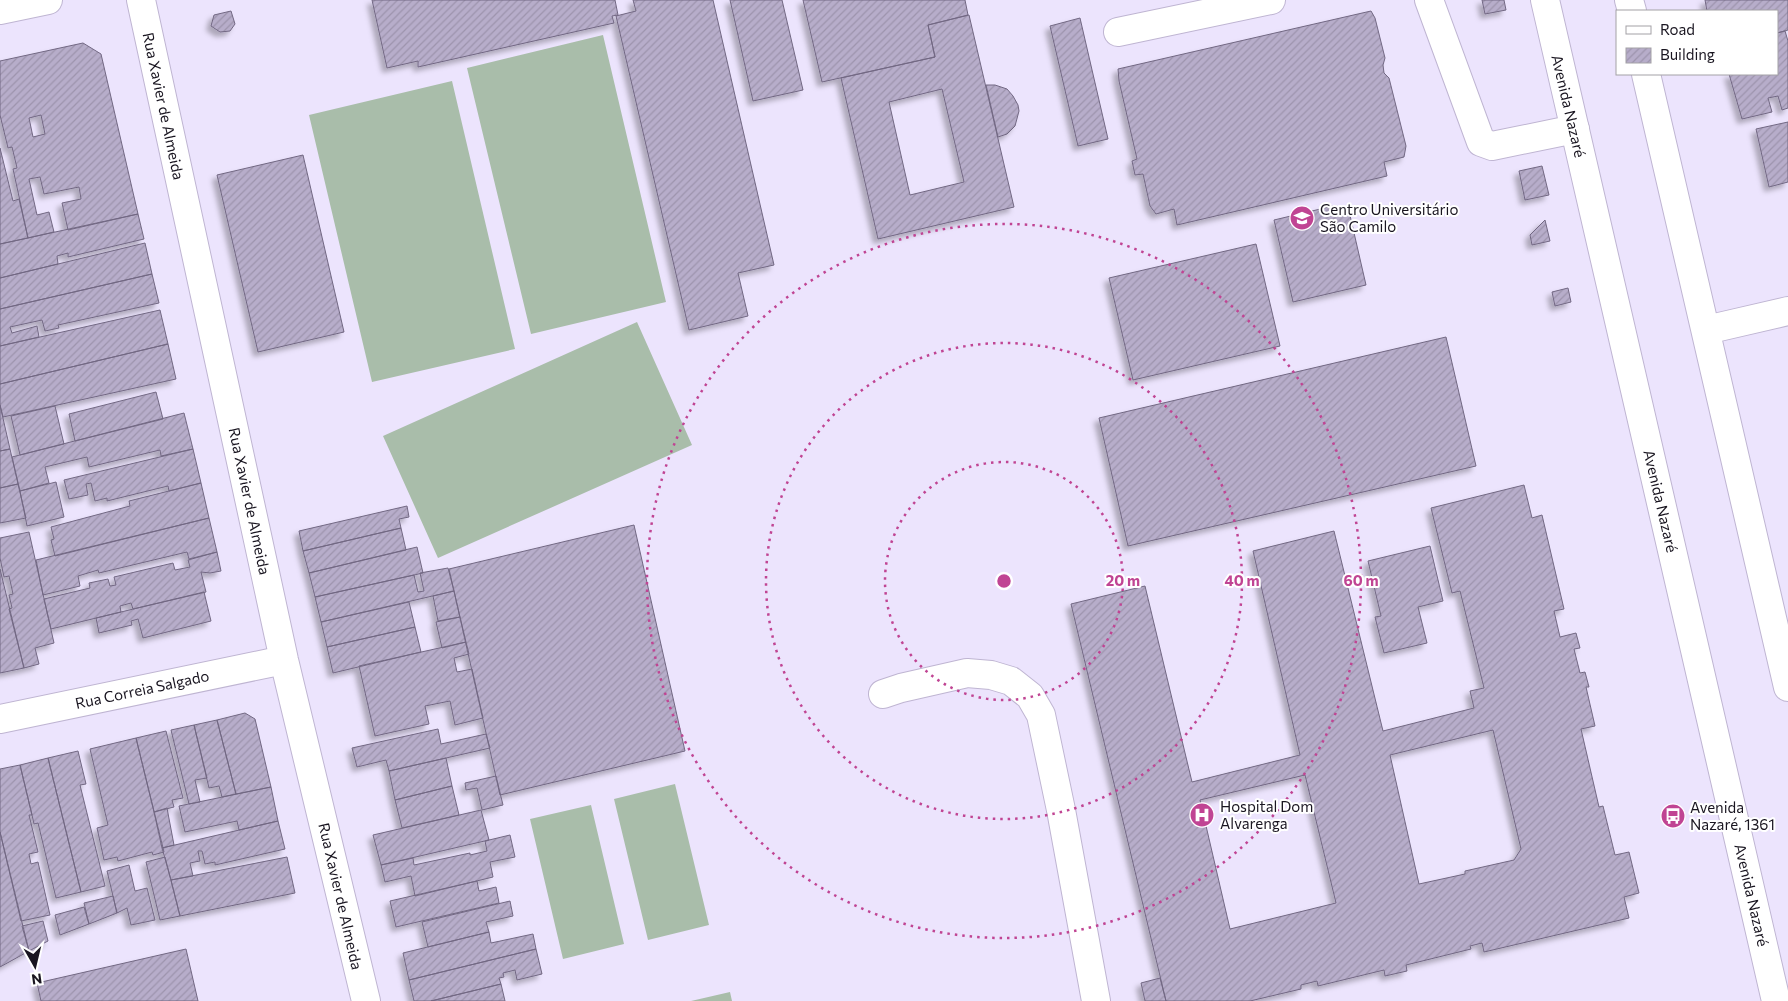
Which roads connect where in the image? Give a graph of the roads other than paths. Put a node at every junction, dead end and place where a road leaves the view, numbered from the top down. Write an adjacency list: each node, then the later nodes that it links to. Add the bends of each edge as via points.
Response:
1 (48, 0): 6 (main road)
2 (141, 0): 12 (main road, Rua Xavier de Almeida)
3 (1271, 0): 7 (main road)
4 (1429, 0): 9 (main road, via 1481,142 1492,146)
5 (1545, 0): 9 (main road, Avenida Nazaré)
6 (0, 10)
7 (1118, 32)
8 (1646, 75): 11 (main road)
9 (1575, 129): 18 (main road, Avenida Nazaré)
10 (1788, 311): 11 (main road)
11 (1706, 330): 13 (main road)
12 (284, 660): 15 (main road, Rua Correia Salgado); 16 (main road, Rua Xavier de Almeida)
13 (1788, 687)
14 (883, 694): 17 (main road, via 966,673 1011,681 1030,696 1041,715)
15 (0, 719)
16 (366, 1001)
17 (1096, 1001)
18 (1776, 1001)

